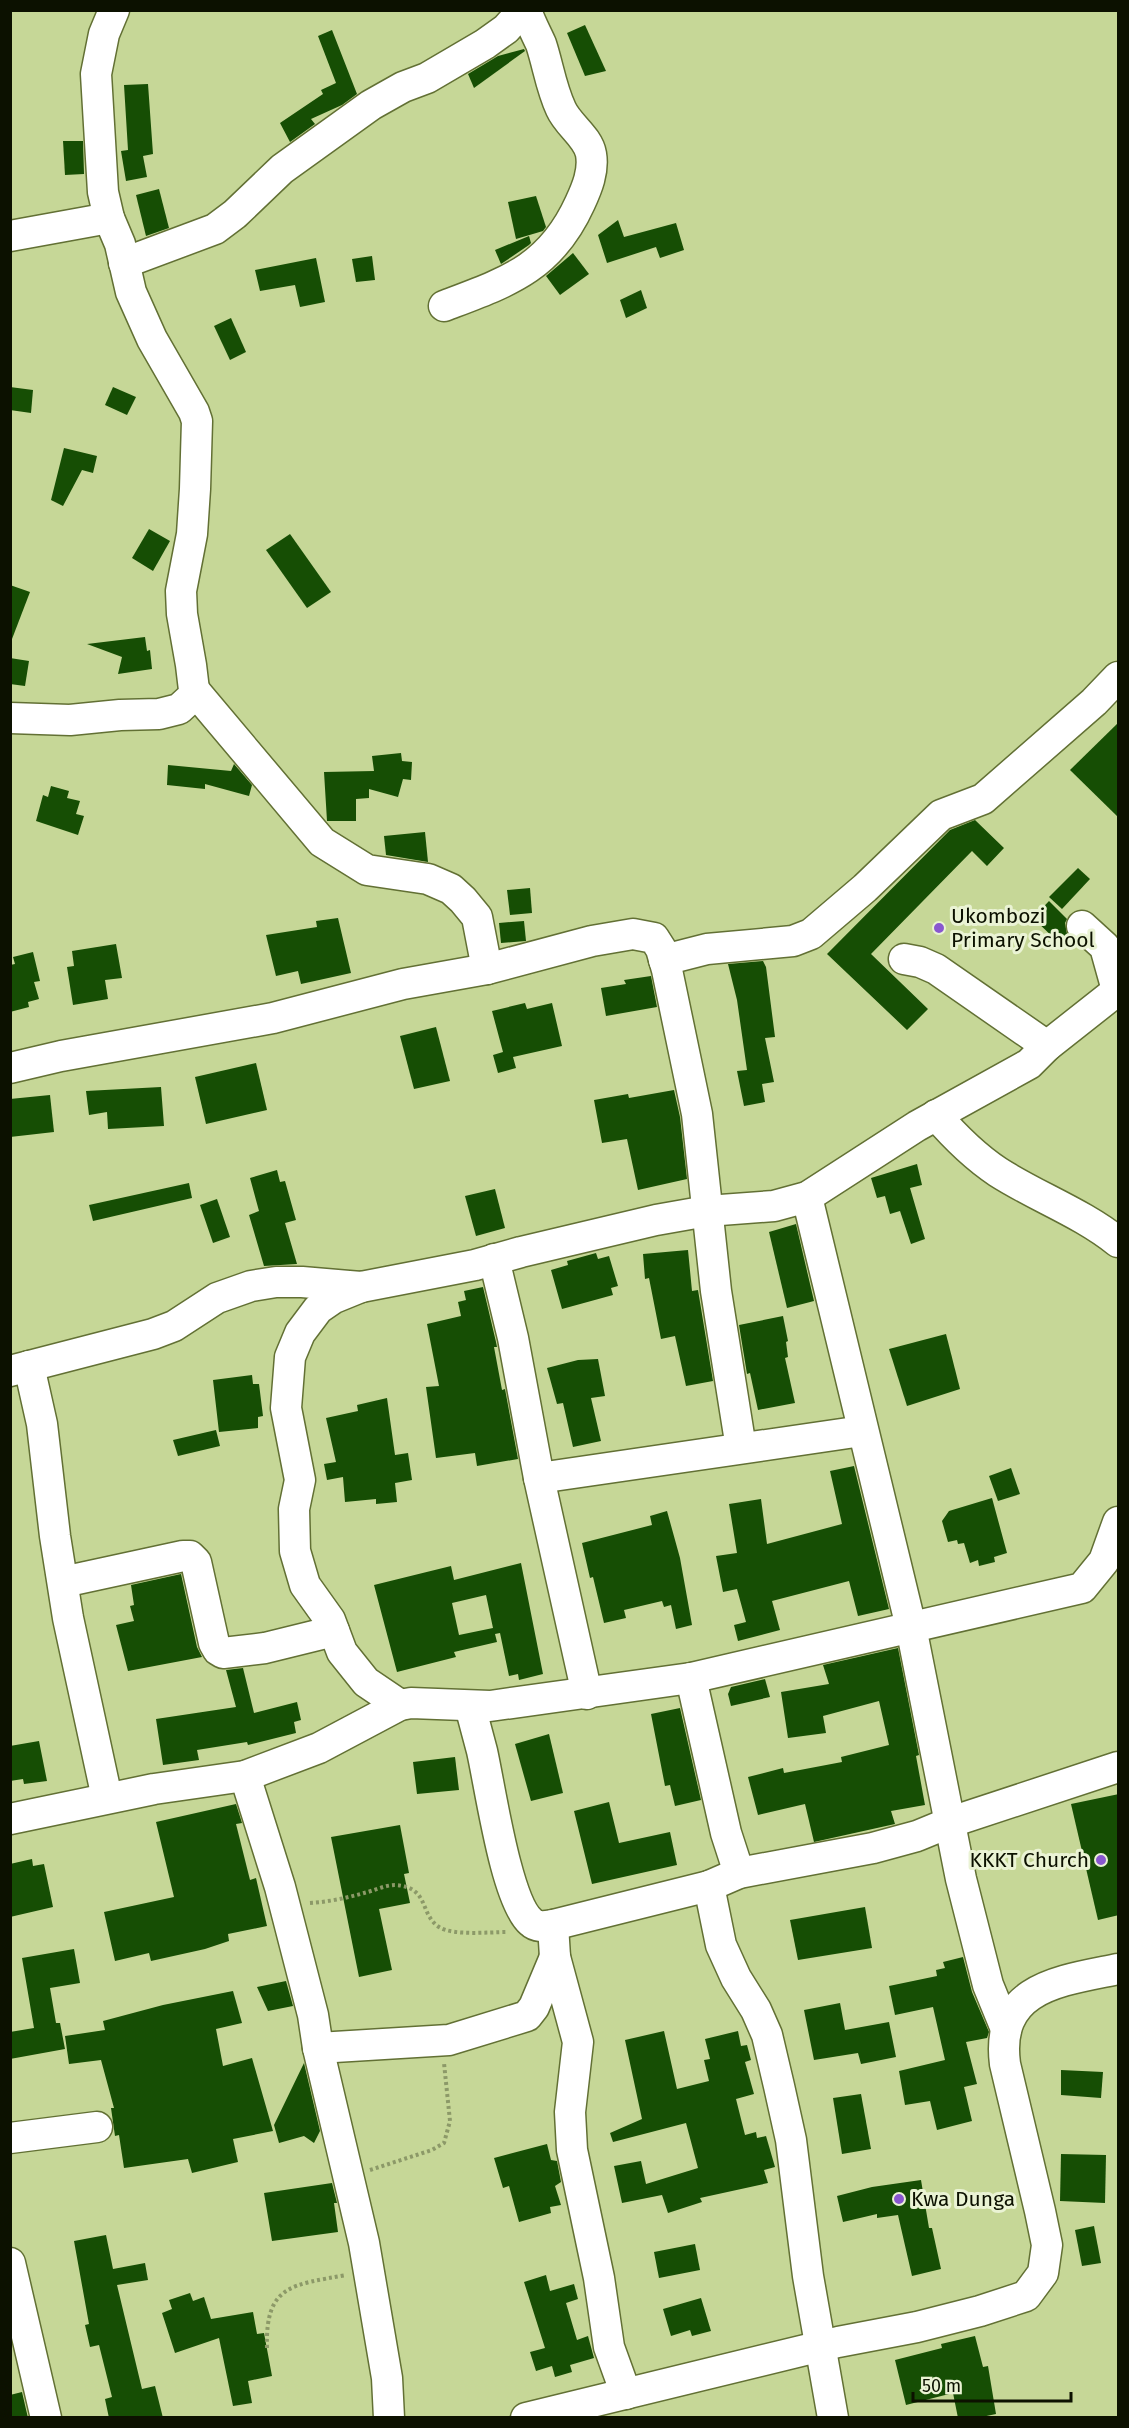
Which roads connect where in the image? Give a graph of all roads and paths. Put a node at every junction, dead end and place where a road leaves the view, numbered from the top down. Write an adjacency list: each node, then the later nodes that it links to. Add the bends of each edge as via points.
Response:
1 (114, 10): 3 (street, via 104,34 96,74 102,180)
2 (524, 10): 5 (street, via 506,29 466,56 371,105 282,169 236,214 214,229); 6 (street, via 541,44 562,111 591,152 590,175 571,221 536,264)
3 (109, 218): 4 (street); 5 (street)
4 (10, 236)
5 (124, 263): 8 (street, via 131,292 152,339 197,421 192,534 181,591)
6 (444, 306)
7 (1119, 677): 12 (street, via 983,799 941,815 811,934 793,941 707,949)
8 (194, 690): 9 (street, via 187,703 166,713 70,720); 13 (street, via 322,842 367,870 428,879 451,889 463,900 477,917)
9 (10, 718)
10 (1082, 926): 14 (street, via 1105,947)
11 (904, 959): 15 (street, via 936,969)
12 (664, 960): 13 (street, via 654,938 633,934); 19 (street, via 697,1114)
13 (487, 969): 16 (street, via 403,984 273,1018)
14 (1118, 990): 15 (street)
15 (1047, 1046): 17 (street, via 1029,1064)
16 (10, 1068)
17 (936, 1115): 18 (street); 20 (street, via 965,1147 998,1172)
18 (807, 1197): 19 (street, via 774,1206); 24 (street)
19 (707, 1211): 21 (street, via 609,1230); 25 (street)
20 (1119, 1242)
21 (494, 1259): 22 (street); 26 (street)
22 (361, 1287): 23 (street, via 302,1282 251,1286 217,1298 153,1334); 30 (street, via 318,1309 300,1333 290,1357 286,1388 288,1424 300,1480 294,1509 295,1551 305,1585)
23 (20, 1368): 28 (street, via 42,1424)
24 (862, 1431): 25 (street); 29 (street)
25 (741, 1448): 26 (street)
26 (539, 1478): 32 (street)
27 (1119, 1522): 29 (street, via 1104,1562 1082,1588)
28 (63, 1581): 30 (street, via 190,1556 196,1562 214,1643 223,1653 265,1648); 37 (street)
29 (911, 1627): 31 (street); 39 (street)
30 (334, 1631): 33 (street, via 353,1668)
31 (691, 1678): 32 (street); 40 (street, via 726,1833)
32 (587, 1694): 34 (street)
33 (400, 1705): 34 (street); 36 (street, via 298,1758)
34 (470, 1706): 43 (street, via 507,1866 531,1923)
35 (1119, 1767): 39 (street)
36 (245, 1776): 37 (street); 42 (street)
37 (107, 1798): 38 (street)
38 (10, 1819)
39 (951, 1822): 40 (street, via 873,1848); 46 (street, via 961,1879 986,1974)
40 (739, 1873): 41 (street)
41 (709, 1886): 43 (street); 54 (street, via 721,1945 760,2018 779,2086)
42 (284, 1900): 43 (path, via 338,1900 394,1885 417,1893 431,1920 447,1930 510,1932); 48 (street)
43 (545, 1925): 44 (street)
44 (555, 1957): 47 (street, via 527,2016); 56 (street, via 578,2042 570,2112 572,2150 599,2277 609,2347)
45 (1119, 1969): 46 (street, via 1035,1991 1017,2005)
46 (1006, 2029): 54 (street, via 1005,2064 1047,2245 1043,2274 1026,2296 980,2311)
47 (445, 2041): 48 (street); 51 (path, via 450,2121 444,2143 370,2169)
48 (318, 2048): 51 (street)
49 (97, 2127): 50 (street)
50 (10, 2138)
51 (350, 2184): 53 (street)
52 (10, 2263): 57 (street)
53 (368, 2269): 55 (path, via 282,2292 268,2322); 58 (street, via 387,2378)
54 (821, 2346): 56 (street); 60 (street)
55 (267, 2348)
56 (626, 2394): 59 (street)
57 (46, 2418)
58 (389, 2418)
59 (526, 2418)
60 (834, 2418)

